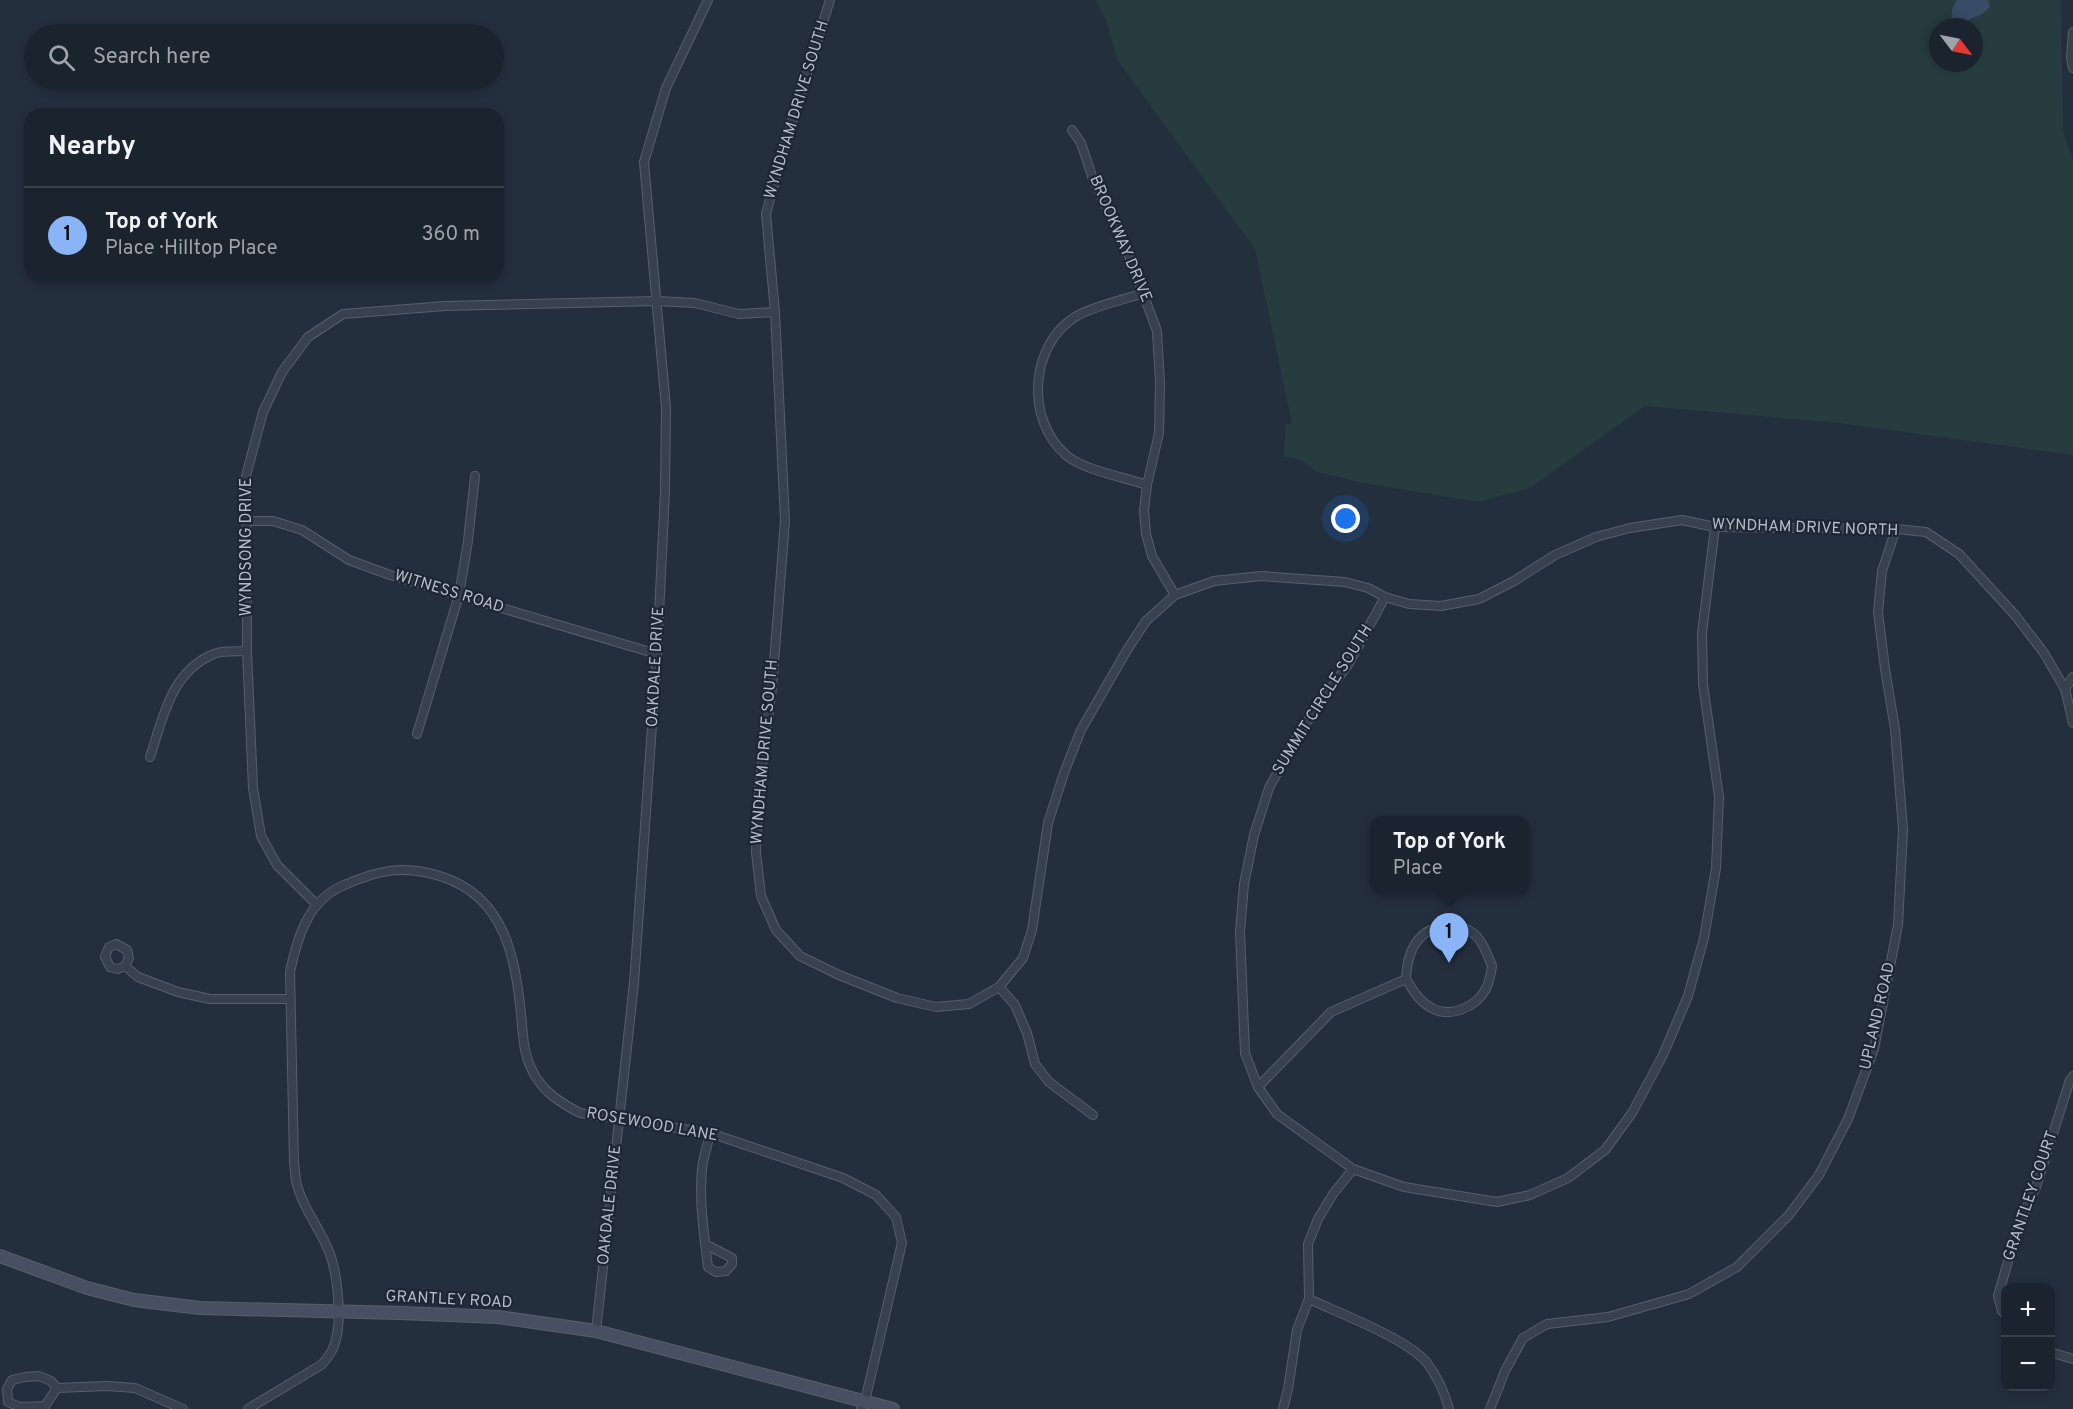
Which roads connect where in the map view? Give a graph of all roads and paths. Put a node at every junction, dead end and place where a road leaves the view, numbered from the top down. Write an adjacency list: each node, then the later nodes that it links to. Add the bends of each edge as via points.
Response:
1 (708, 0): 7 (street, OAKDALE DRIVE, via 666,88 644,162)
2 (830, 0): 8 (street, WYNDHAM DRIVE SOUTH, via 765,214)
3 (2073, 32): 4 (street)
4 (2073, 68)
5 (1072, 130): 6 (street, BROOKWAY DRIVE)
6 (1144, 293): 10 (street, BROOKWAY DRIVE, via 1157,331 1160,383 1159,433); 10 (street, via 1077,315 1059,329 1045,351 1038,375 1038,398 1043,422 1053,442 1067,457 1089,468)
7 (657, 301): 8 (street, WYNDSONG DRIVE, via 695,303 738,314); 11 (street, WYNDSONG DRIVE, via 445,306 343,314 308,337 282,372 263,412 246,476); 18 (street, OAKDALE DRIVE, via 666,408)
8 (775, 312): 27 (street, WYNDHAM DRIVE SOUTH, via 785,521 772,688 759,788 756,852 761,896 776,930 800,956 889,995 936,1007 969,1004)
9 (475, 476): 14 (street)
10 (1147, 484): 15 (street, BROOKWAY DRIVE, via 1146,534 1152,556)
11 (247, 521): 14 (street, WITNESS ROAD, via 273,521 302,530 349,560); 17 (street, WYNDSONG DRIVE)
12 (1715, 527): 13 (street, WYNDHAM DRIVE NORTH); 16 (street, WYNDHAM DRIVE NORTH, via 1682,520 1596,537 1554,555 1479,598 1441,606 1409,604); 34 (street, SUMMIT CIRCLE SOUTH, via 1702,633 1703,684 1719,797 1716,868 1689,996 1632,1113 1605,1149 1568,1178 1497,1202 1404,1187)
13 (1896, 529): 20 (street, WYNDHAM DRIVE NORTH, via 1926,532 1959,554 2015,615); 52 (street, UPLAND ROAD, via 1882,571 1878,612 1895,729 1903,830 1898,925 1874,1049 1848,1119 1820,1175 1789,1215 1737,1267 1689,1294 1608,1317 1547,1324 1523,1338)
14 (459, 595): 18 (street, WITNESS ROAD); 22 (street)
15 (1175, 595): 16 (street, WYNDHAM DRIVE SOUTH, via 1214,581 1261,576 1345,582); 27 (street, WYNDHAM DRIVE SOUTH, via 1146,621 1081,730 1048,823 1032,930 1023,958)
16 (1385, 597): 30 (street, SUMMIT CIRCLE SOUTH, via 1349,663 1290,749 1269,788 1254,835 1244,884 1240,943 1245,1053)
17 (247, 651): 23 (street, via 215,653 188,670 171,693); 24 (street, WYNDSONG DRIVE, via 253,788 261,836 277,865)
18 (657, 654): 32 (street, OAKDALE DRIVE, via 635,971)
19 (2073, 677): 20 (street)
20 (2065, 689): 21 (street, WYNDHAM DRIVE NORTH)
21 (2073, 723)
22 (417, 734)
23 (150, 757)
24 (316, 904): 28 (street, ROSEWOOD LANE, via 296,943); 32 (street, ROSEWOOD LANE, via 335,889 395,869 424,871 472,892 494,915 511,951 525,1055 534,1074 562,1104 580,1113)
25 (125, 966): 28 (street, via 132,975 210,999)
26 (1406, 979): 26 (street, via 1430,1008 1449,1013 1463,1010 1477,1000 1485,990 1492,966 1480,941 1469,930 1445,926 1418,938 1409,953); 30 (street, via 1330,1012)
27 (999, 987): 31 (street, via 1015,1005 1035,1064 1048,1082)
28 (290, 999): 41 (street, ROSEWOOD LANE, via 297,1186 334,1267)
29 (2073, 1076): 37 (street, GRANTLEY COURT)
30 (1258, 1087): 34 (street, SUMMIT CIRCLE SOUTH, via 1277,1114)
31 (1093, 1115)
32 (620, 1118): 33 (street, ROSEWOOD LANE); 42 (street, OAKDALE DRIVE)
33 (710, 1133): 35 (street, via 702,1169); 46 (street, ROSEWOOD LANE, via 843,1178 876,1195 896,1217 902,1243)
34 (1353, 1169): 39 (street, via 1318,1219 1308,1244)
35 (705, 1244)
36 (0, 1256): 41 (street, GRANTLEY ROAD, via 87,1288 134,1300 200,1308)
37 (2002, 1283)
38 (2001, 1286): 40 (street, GRANTLEY COURT)
39 (1309, 1299): 50 (street, via 1297,1330); 51 (street, via 1406,1345 1426,1363)
40 (2001, 1307)
41 (338, 1312): 42 (street, GRANTLEY ROAD, via 498,1317); 48 (street, ROSEWOOD LANE, via 335,1344 329,1357)
42 (596, 1331): 46 (street, GRANTLEY ROAD)
43 (2055, 1354): 44 (street)
44 (2073, 1359)
45 (57, 1388): 45 (street, via 39,1376 12,1380 7,1389 8,1402 20,1407 45,1406); 47 (street, via 135,1388)
46 (863, 1405): 49 (street, GRANTLEY ROAD)
47 (183, 1409)
48 (248, 1409)
49 (893, 1409)
50 (1283, 1409)
51 (1449, 1409)
52 (1490, 1409)

